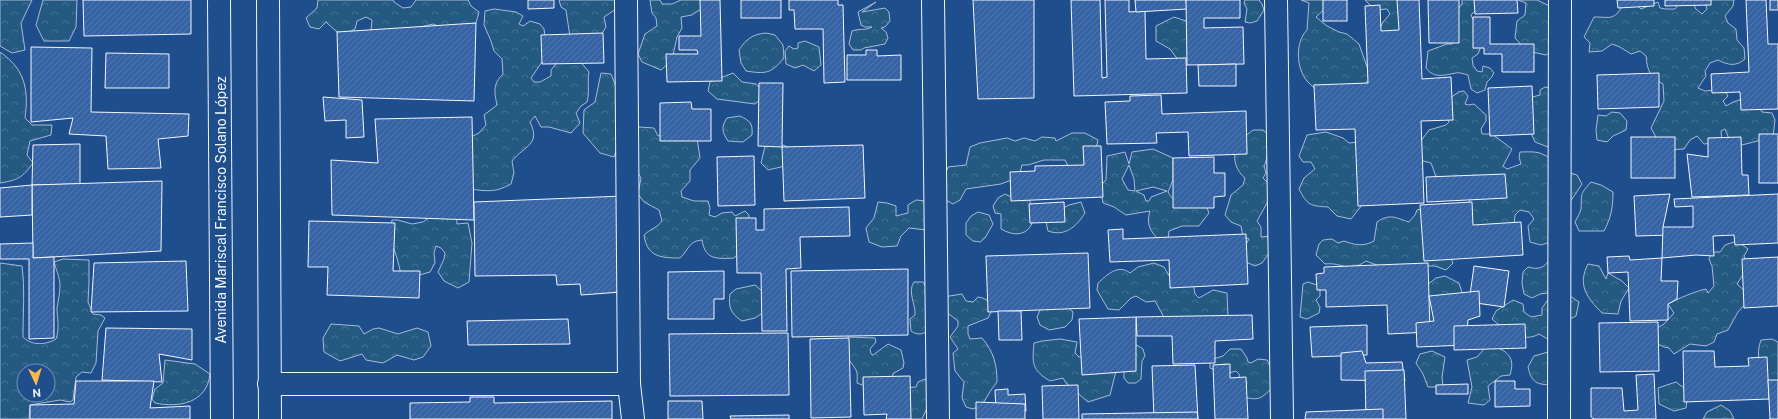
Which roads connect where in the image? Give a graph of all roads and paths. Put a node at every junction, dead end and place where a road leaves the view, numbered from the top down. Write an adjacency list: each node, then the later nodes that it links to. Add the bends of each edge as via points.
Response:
1 (219, 0): 9 (street, Avenida Mariscal Francisco Solano López)
2 (268, 0): 7 (street)
3 (626, 0): 8 (street)
4 (933, 0): 12 (street)
5 (1276, 0): 13 (street)
6 (1560, 0): 14 (street)
7 (269, 384): 8 (street); 10 (street)
8 (629, 384): 11 (street)
9 (222, 419)
10 (270, 419)
11 (633, 419)
12 (938, 419)
13 (1282, 419)
14 (1559, 419)

